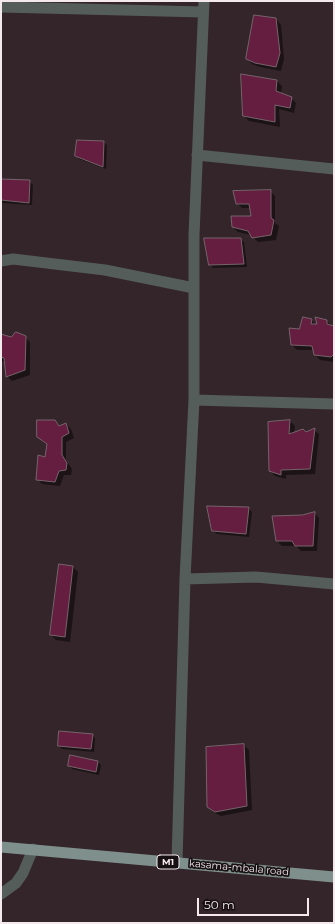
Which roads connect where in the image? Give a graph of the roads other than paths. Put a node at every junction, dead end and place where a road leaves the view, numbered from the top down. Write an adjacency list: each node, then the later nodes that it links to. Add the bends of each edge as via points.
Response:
1 (203, 6): 2 (street); 3 (street)
2 (1, 7)
3 (197, 155): 4 (street); 6 (street)
4 (334, 169)
5 (1, 261): 6 (street, via 13,259 105,270)
6 (194, 288): 7 (street)
7 (194, 400): 8 (street); 9 (street)
8 (334, 404)
9 (185, 579): 10 (street, via 256,577); 13 (street)
10 (334, 584)
11 (1, 847): 12 (main road, kasama-mbala road / M1)
12 (33, 849): 13 (main road, kasama-mbala road / M1); 15 (street, via 16,883)
13 (177, 862): 14 (main road, kasama-mbala road / M1)
14 (334, 877)
15 (1, 894)

